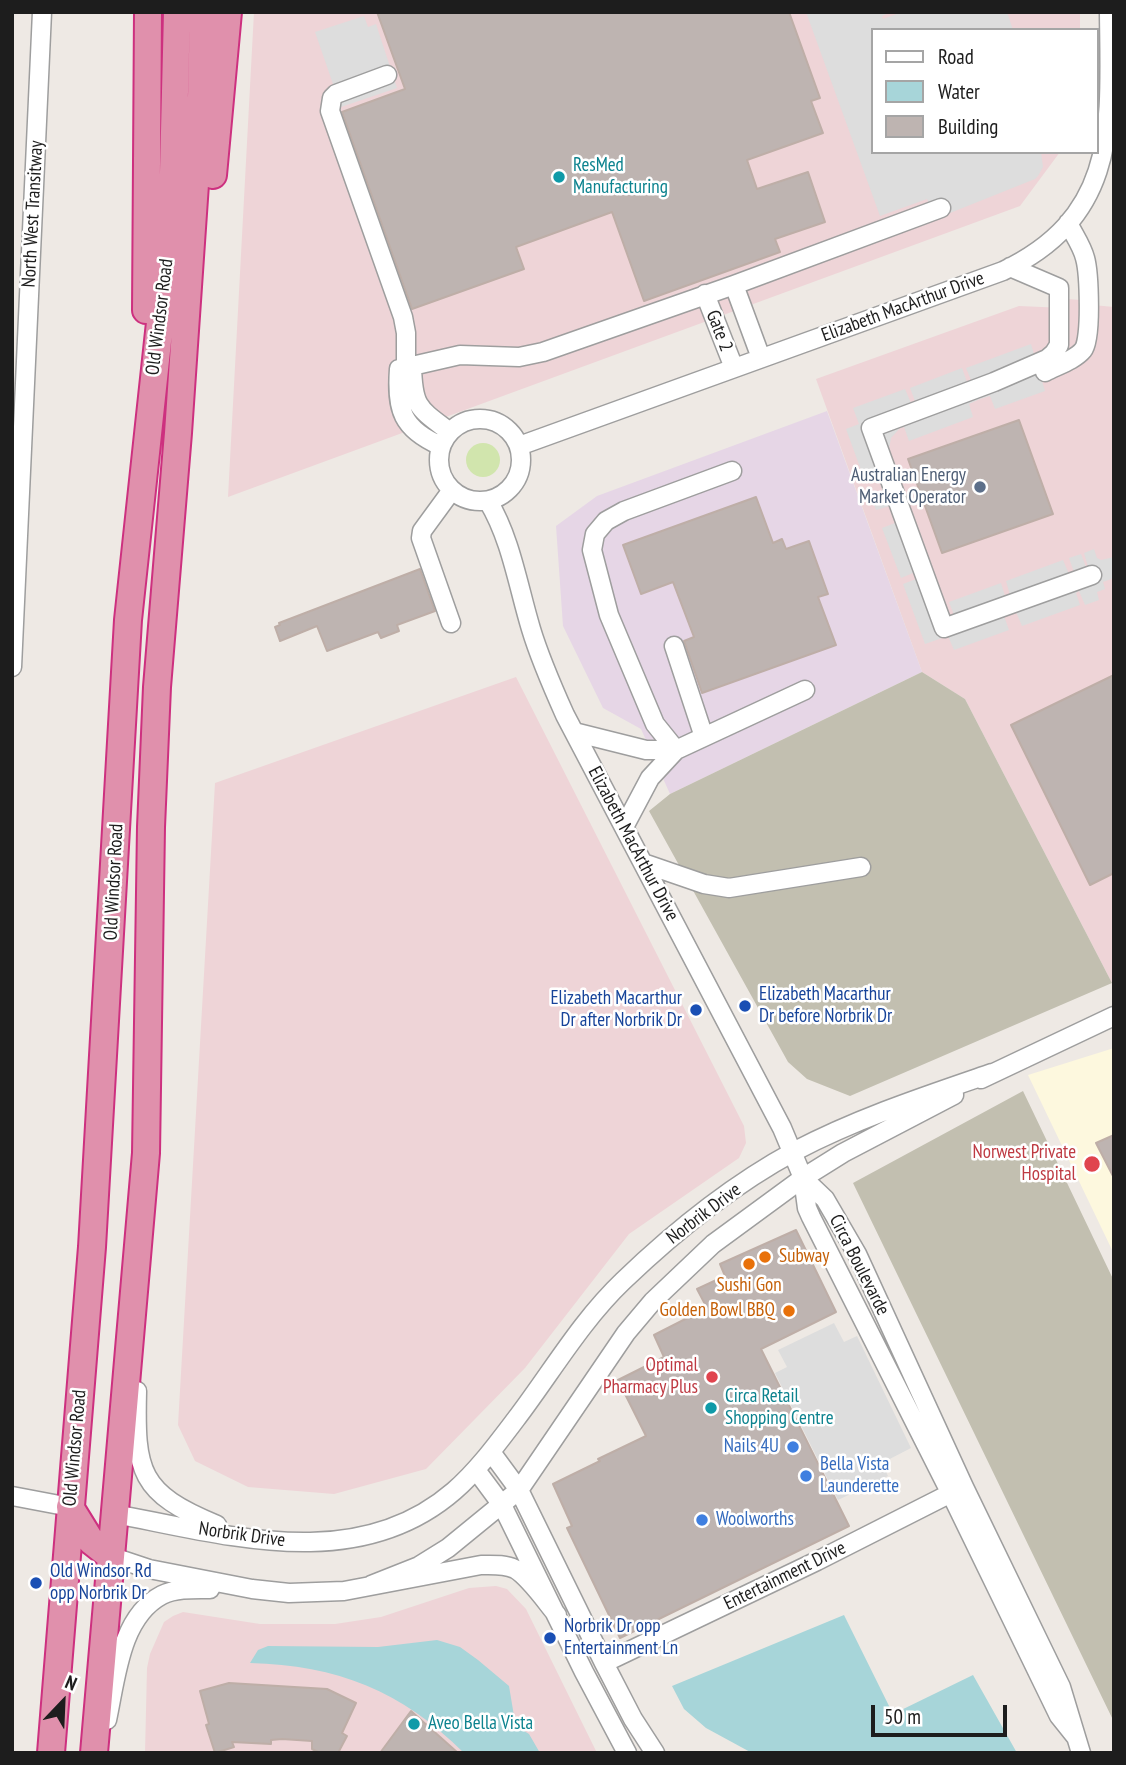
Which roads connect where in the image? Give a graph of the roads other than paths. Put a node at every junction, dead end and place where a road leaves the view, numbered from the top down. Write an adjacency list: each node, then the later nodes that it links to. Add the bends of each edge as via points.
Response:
1 (42, 12): 27 (street, North West Transitway)
2 (148, 12): 20 (highway)
3 (177, 12): 20 (highway, Old Windsor Road, via 172,211)
4 (203, 12): 17 (highway, Old Windsor Road)
5 (228, 12): 17 (highway, via 199,310)
6 (1109, 12): 9 (street, Elizabeth MacArthur Drive, via 1107,141 1097,174)
7 (387, 75): 14 (street, via 336,94 330,111 402,317)
8 (942, 208): 11 (street)
9 (1068, 223): 10 (street, Elizabeth MacArthur Drive, via 1044,247); 16 (street, via 1087,269 1084,348 1045,372)
10 (1010, 267): 13 (street, Elizabeth MacArthur Drive); 16 (street, via 1059,288 1059,345 1055,354)
11 (734, 285): 12 (street); 13 (street, Gate 2)
12 (705, 294): 14 (street, via 527,356 460,355); 15 (street, Gate 2)
13 (761, 359): 15 (street, Elizabeth MacArthur Drive)
14 (406, 367): 18 (street, via 398,390 402,414 418,435)
15 (734, 368): 19 (street, Elizabeth MacArthur Drive)
16 (993, 382): 24 (street, via 871,428 944,628)
17 (178, 433): 40 (highway, Old Windsor Road, via 151,827)
18 (446, 439): 19 (street, via 458,425 478,419 503,427); 22 (street, via 438,459 440,472)
19 (519, 446): 23 (street, via 518,474 509,489)
20 (145, 448): 48 (highway, Old Windsor Road, via 128,620 99,1145)
21 (732, 471): 31 (street, via 624,511 595,534 592,550 609,615 655,724)
22 (452, 490): 23 (street, via 474,501); 25 (street, via 421,538)
23 (488, 500): 30 (street, Elizabeth MacArthur Drive, via 501,523 545,671)
24 (1092, 575)
25 (451, 623)
26 (674, 646): 29 (street)
27 (12, 667)
28 (805, 690): 29 (street)
29 (704, 737): 31 (street)
30 (578, 739): 32 (street); 34 (street, Elizabeth MacArthur Drive)
31 (676, 750): 32 (street); 33 (street)
32 (641, 754): 33 (street)
33 (650, 778): 34 (street)
34 (624, 827): 35 (street, Elizabeth MacArthur Drive)
35 (643, 863): 36 (street, via 729,888); 39 (street, Elizabeth MacArthur Drive)
36 (861, 867)
37 (1114, 1016): 38 (street, Norbrik Drive)
38 (992, 1073): 39 (street, Norbrik Drive, via 889,1108); 41 (street, Norbrik Drive)
39 (793, 1152): 41 (street, Elizabeth MacArthur Drive); 42 (street, Norbrik Drive, via 679,1231 620,1284)
40 (146, 1153): 49 (highway, Old Windsor Road); 50 (street, via 136,1438 141,1460 154,1489 172,1503)
41 (803, 1178): 44 (street, Norbrik Drive, via 713,1244 653,1301 626,1333); 45 (street, Circa Boulevarde, via 811,1217); 45 (street, Circa Boulevarde, via 825,1199 857,1254)
42 (491, 1452): 43 (street, Norbrik Drive); 44 (street)
43 (476, 1470): 47 (street, Norbrik Drive); 50 (street, Norbrik Drive, via 419,1516 375,1532 318,1543)
44 (519, 1490): 47 (street, Norbrik Drive); 55 (street)
45 (957, 1490): 55 (street, Entertainment Drive); 56 (street, Circa Boulevarde, via 1061,1687)
46 (12, 1496): 48 (street)
47 (502, 1505): 52 (street, Norbrik Drive, via 429,1560); 54 (street, Norbrik Drive)
48 (70, 1507): 49 (highway); 51 (highway, via 91,1541); 57 (highway, Old Windsor Road)
49 (115, 1514): 50 (street, Norbrik Drive); 51 (highway, Old Windsor Road)
50 (259, 1539)
51 (110, 1556): 53 (street, Norbrik Drive); 58 (highway, Old Windsor Road)
52 (371, 1585): 53 (street, Norbrik Drive, via 315,1593); 54 (street, Norbrik Drive, via 500,1565 522,1575)
53 (252, 1589): 59 (street, via 175,1591 147,1607 126,1642)
54 (557, 1615): 60 (street, Norbrik Drive)
55 (604, 1663): 61 (street)
56 (1078, 1744)
57 (51, 1753)
58 (94, 1753)
59 (101, 1753)
60 (627, 1753)
61 (655, 1753)

